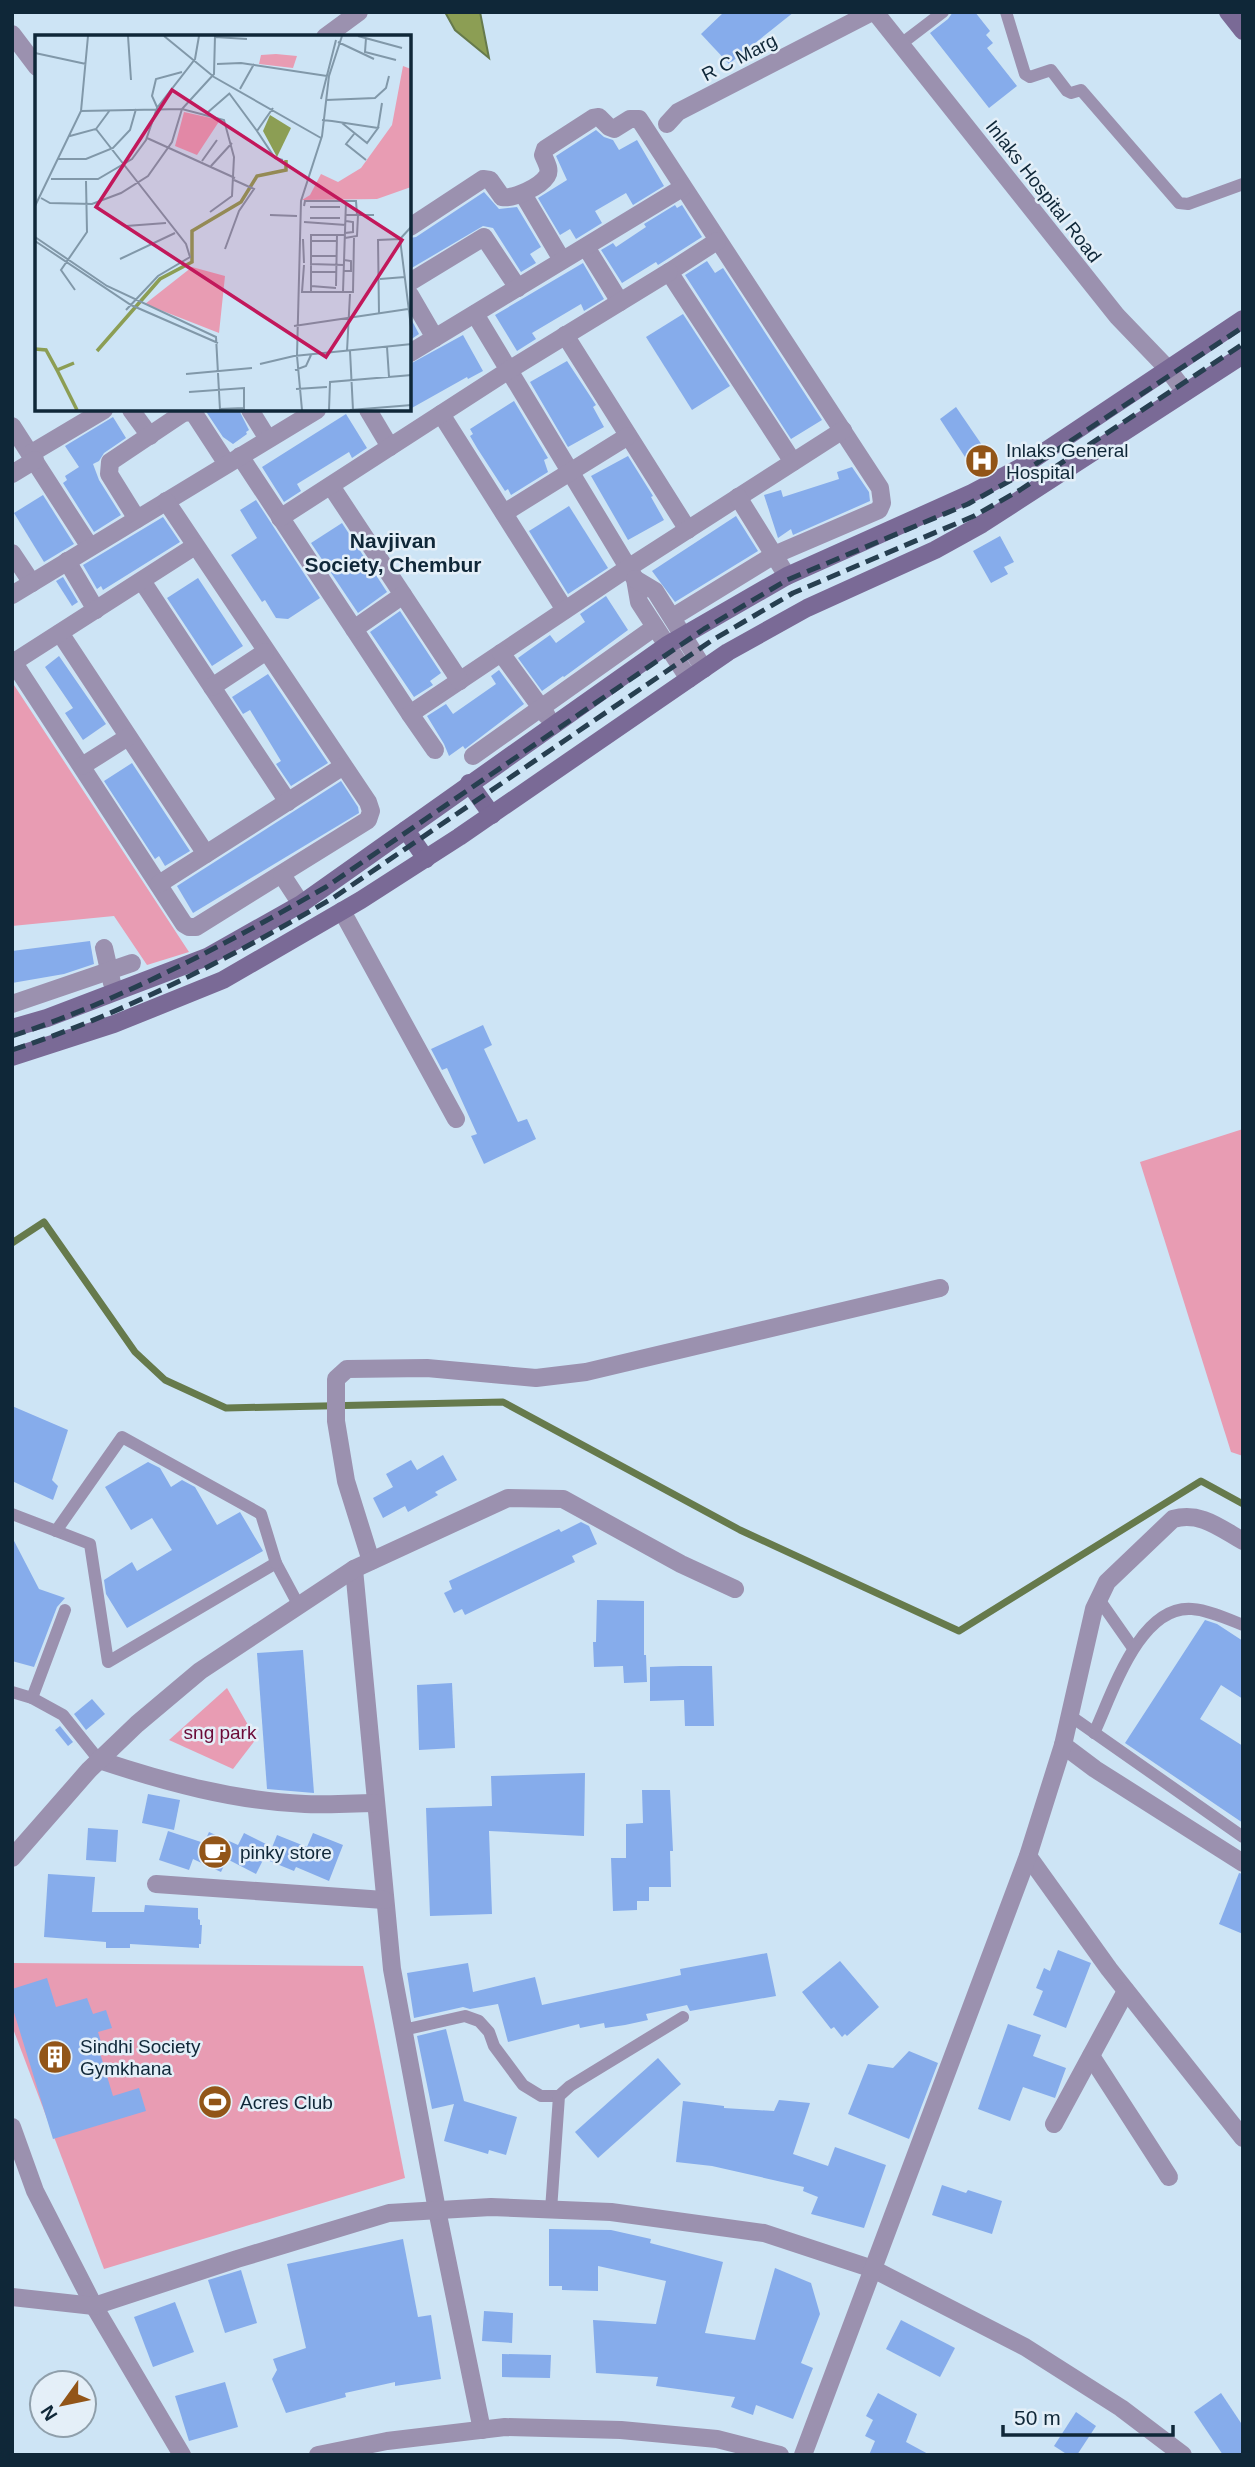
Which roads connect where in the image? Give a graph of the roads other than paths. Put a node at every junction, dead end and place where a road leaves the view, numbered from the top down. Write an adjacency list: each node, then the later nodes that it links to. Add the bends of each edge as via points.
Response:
1 (359, 12): 8 (street)
2 (874, 12): 9 (street, Inlaks Hospital Road); 11 (street, R C Marg, via 678,112)
3 (943, 12): 9 (lane)
4 (1006, 12): 12 (lane, via 1025,74 1030,77 1051,70 1067,92 1081,90 1179,203 1188,204)
5 (1228, 12): 6 (main road)
6 (1243, 30)
7 (12, 34): 10 (street)
8 (328, 35)
9 (901, 44): 30 (street, Inlaks Hospital Road, via 1117,316)
10 (35, 64)
11 (667, 124)
12 (1243, 184)
13 (682, 188): 14 (street, via 639,118 614,129 599,117 545,149 547,177); 16 (street); 17 (street)
14 (523, 194): 15 (street, via 502,197 490,180 483,179); 18 (street)
15 (411, 226)
16 (717, 241): 19 (street); 40 (street)
17 (586, 247): 18 (street); 23 (street)
18 (562, 260): 21 (street)
19 (669, 272): 23 (street); 47 (street)
20 (411, 281): 21 (street, via 484,237)
21 (518, 288): 24 (street)
22 (411, 297): 27 (street)
23 (620, 302): 26 (street)
24 (475, 314): 27 (street); 31 (street)
25 (1243, 319): 30 (main road)
26 (565, 335): 31 (street); 42 (street)
27 (435, 338): 28 (street)
28 (411, 352)
29 (1243, 355): 32 (main road)
30 (1167, 368): 32 (street, Inlaks Hospital Road); 51 (main road, via 1023,466)
31 (509, 370): 38 (street); 48 (street)
32 (1185, 392): 57 (main road)
33 (102, 411): 45 (street)
34 (132, 411): 41 (street)
35 (251, 411): 43 (street)
36 (314, 411): 43 (street)
37 (369, 411): 44 (street)
38 (441, 414): 44 (street); 54 (street)
39 (12, 426): 45 (street)
40 (843, 430): 47 (street); 62 (street, via 880,488 879,510)
41 (149, 436): 46 (street, via 190,412); 56 (street, via 110,462 108,474)
42 (628, 436): 48 (street); 58 (street)
43 (268, 439): 46 (street)
44 (390, 447): 50 (street)
45 (32, 457): 49 (street); 60 (street)
46 (234, 460): 53 (street); 55 (street)
47 (793, 462): 52 (street)
48 (570, 472): 54 (street); 64 (street)
49 (12, 474)
50 (331, 486): 55 (street); 69 (street)
51 (972, 494): 57 (main road); 65 (main road)
52 (738, 497): 58 (street); 62 (street)
53 (166, 501): 56 (street); 59 (street)
54 (504, 513): 71 (street)
55 (281, 518): 74 (street)
56 (136, 519): 60 (street)
57 (988, 520): 81 (main road, via 807,608)
58 (688, 530): 64 (street)
59 (195, 546): 66 (street); 78 (street)
60 (90, 547): 63 (street)
61 (12, 553): 67 (street)
62 (774, 555): 65 (street); 72 (street)
63 (67, 561): 67 (street); 70 (street)
64 (631, 573): 71 (street); 72 (street, via 655,591); 73 (street, via 639,602)
65 (787, 576): 76 (main road)
66 (142, 580): 70 (street); 83 (street)
67 (32, 583): 68 (street)
68 (12, 595)
69 (403, 595): 74 (street); 82 (street)
70 (96, 610): 75 (street)
71 (565, 610): 79 (street)
72 (673, 617): 76 (street)
73 (655, 627): 77 (street); 84 (street)
74 (354, 629): 85 (street)
75 (60, 633): 80 (street); 87 (street)
76 (684, 635): 77 (main road); 81 (street)
77 (667, 645): 81 (street); 86 (main road)
78 (265, 652): 83 (street); 91 (street)
79 (501, 653): 82 (street); 84 (street)
80 (13, 661): 90 (street)
81 (696, 674): 94 (main road)
82 (460, 681): 85 (street)
83 (212, 687): 93 (street)
84 (541, 708): 86 (street); 89 (street)
85 (410, 714): 88 (street)
86 (553, 725): 92 (main road)
87 (128, 737): 90 (street); 96 (street)
88 (435, 750)
89 (473, 756)
90 (82, 766): 99 (street)
91 (342, 766): 93 (street); 98 (street, via 368,802 368,820)
92 (469, 783): 94 (main road); 95 (main road)
93 (288, 802): 96 (street)
94 (492, 815): 97 (main road)
95 (406, 830): 97 (main road); 100 (main road)
96 (206, 854): 99 (street)
97 (426, 859): 101 (main road)
98 (282, 875): 99 (street, via 196,927 184,924); 100 (street)
99 (159, 884)
100 (301, 904): 104 (main road)
101 (342, 911): 106 (main road, via 223,980); 112 (street)
102 (104, 948): 105 (street)
103 (132, 963): 105 (street)
104 (176, 970): 106 (main road); 107 (main road)
105 (110, 973): 107 (street); 108 (street)
106 (188, 995): 109 (main road)
107 (111, 996): 109 (main road); 110 (main road)
108 (12, 1004)
109 (114, 1024): 111 (main road)
110 (12, 1028)
111 (12, 1057)
112 (456, 1119)
113 (940, 1288): 117 (street, via 586,1372 536,1378 355,1367 340,1373 335,1421 346,1480)
114 (12, 1514): 115 (lane)
115 (56, 1531): 118 (lane, via 122,1437 261,1514); 118 (lane, via 90,1544 108,1662)
116 (1243, 1541): 121 (street, via 1201,1518 1173,1519 1107,1582)
117 (372, 1561): 119 (street); 120 (street, via 508,1498 563,1499)
118 (276, 1563): 122 (lane)
119 (354, 1569): 122 (street); 132 (street)
120 (735, 1589)
121 (1098, 1598): 125 (lane); 128 (street)
122 (299, 1606): 131 (street, via 200,1671)
123 (65, 1610): 127 (lane)
124 (1243, 1625): 125 (lane, via 1193,1609 1177,1610 1156,1621)
125 (1133, 1648): 129 (lane)
126 (12, 1692): 127 (lane)
127 (32, 1698): 131 (lane, via 63,1715)
128 (1069, 1715): 129 (lane); 130 (street)
129 (1094, 1733): 133 (lane)
130 (1063, 1745): 134 (street); 136 (street)
131 (99, 1760): 132 (street, via 192,1787 260,1799); 135 (street)
132 (375, 1803): 138 (street)
133 (1243, 1837)
134 (1028, 1856): 139 (street); 150 (street)
135 (12, 1858)
136 (1243, 1863)
137 (156, 1884): 138 (street)
138 (384, 1900): 141 (street)
139 (1126, 1991): 142 (street); 146 (street)
140 (683, 2017): 143 (lane)
141 (403, 2030): 143 (lane, via 465,2015 489,2032 523,2085 541,2096); 148 (street)
142 (1091, 2056): 144 (street); 147 (street)
143 (559, 2096): 149 (lane)
144 (1054, 2124)
145 (12, 2127): 152 (street, via 35,2192)
146 (1243, 2138)
147 (1169, 2177)
148 (437, 2210): 149 (street); 152 (street, via 389,2213); 153 (street)
149 (551, 2210): 150 (street, via 611,2212 764,2233)
150 (873, 2269): 157 (street); 158 (street, via 1026,2347 1121,2408)
151 (12, 2297): 152 (street)
152 (94, 2306): 154 (street)
153 (482, 2430): 155 (street); 156 (street, via 621,2430 717,2439)
154 (182, 2455)
155 (318, 2455)
156 (780, 2455)
157 (803, 2455)
158 (1183, 2455)

